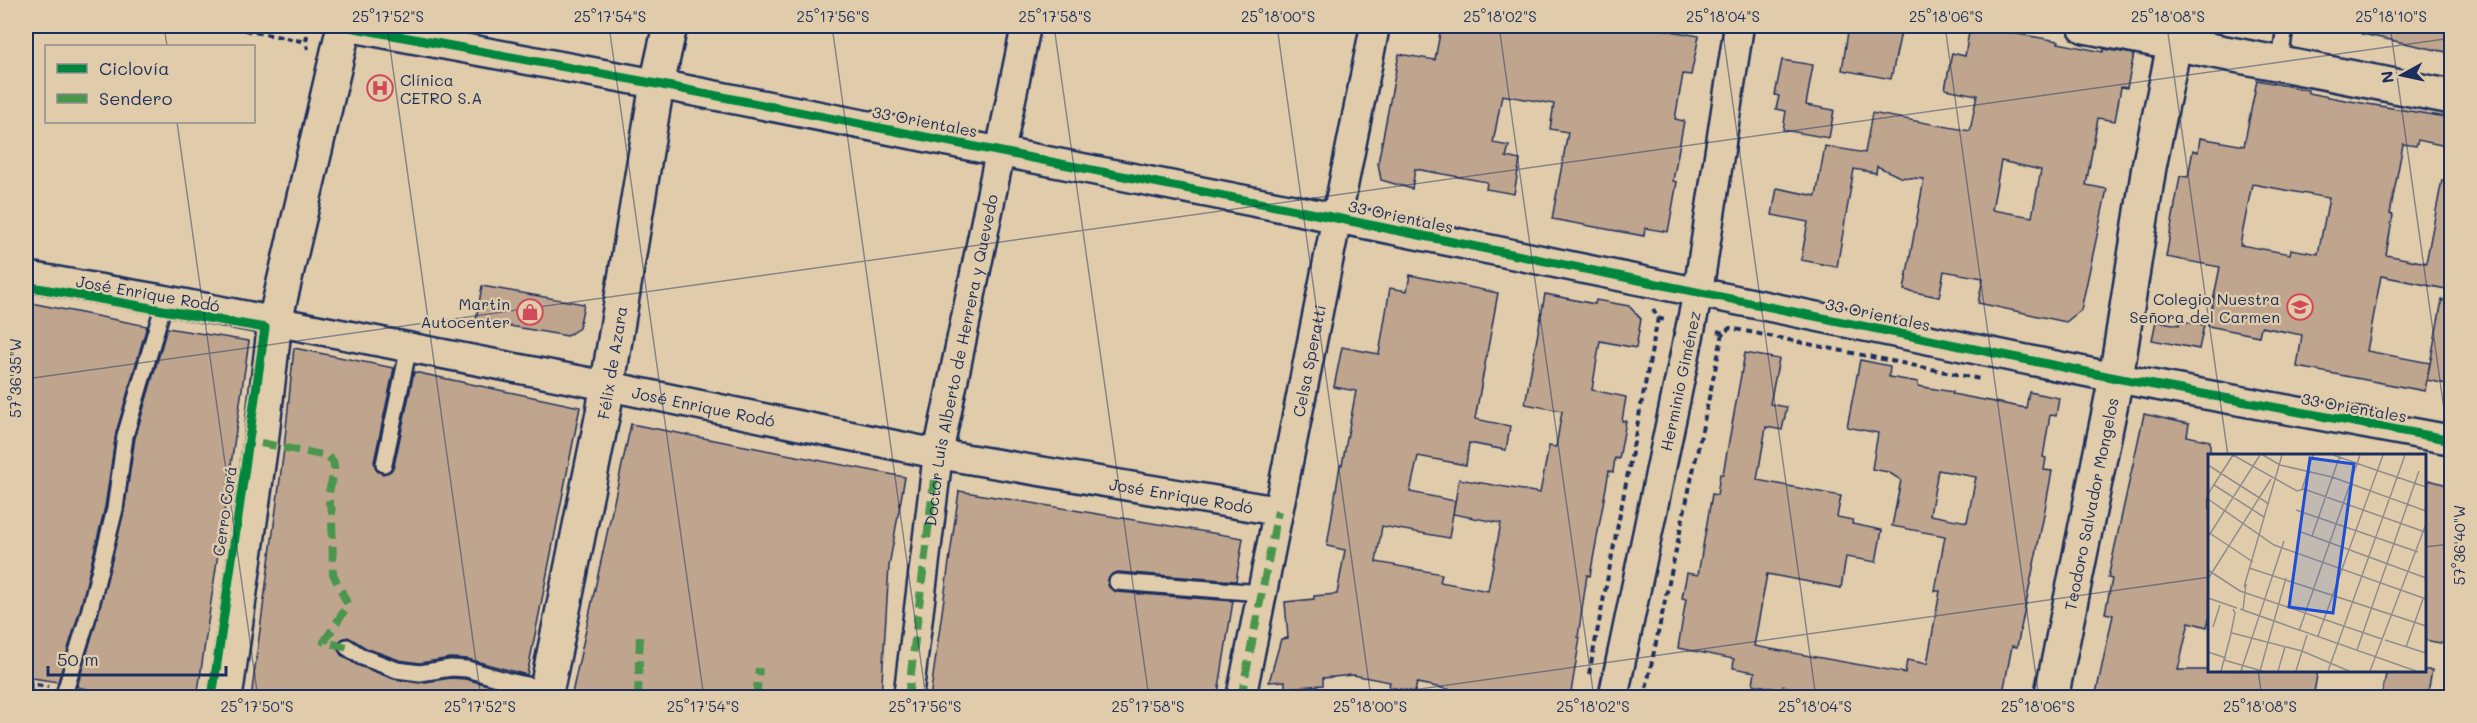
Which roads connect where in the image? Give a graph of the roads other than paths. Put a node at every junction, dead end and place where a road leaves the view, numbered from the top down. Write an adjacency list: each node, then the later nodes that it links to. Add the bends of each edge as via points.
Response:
1 (344, 26): 10 (street, 33 Orientales); 17 (street, Cerro Corá)
2 (670, 26): 10 (street, Félix de Azara)
3 (1026, 26): 12 (street, Doctor Luis Alberto de Herrera y Quevedo)
4 (1375, 26): 13 (street, Celsa Speratti)
5 (1739, 26): 15 (street, Herminio Giménez)
6 (2085, 26): 8 (street)
7 (2284, 26): 9 (lane)
8 (2176, 34): 9 (street); 19 (street, Teodoro Salvador Mongelos, via 2149,167)
9 (2280, 62): 11 (street)
10 (657, 84): 12 (street, 33 Orientales); 20 (street, Félix de Azara)
11 (2451, 97)
12 (1000, 151): 13 (street, 33 Orientales); 22 (street, Doctor Luis Alberto de Herrera y Quevedo)
13 (1335, 218): 15 (street, 33 Orientales); 24 (street, Celsa Speratti)
14 (26, 276): 16 (street, José Enrique Rodó)
15 (1698, 292): 19 (street, 33 Orientales); 35 (street, Herminio Giménez)
16 (165, 300): 17 (street, José Enrique Rodó); 29 (lane, via 125,436 115,509)
17 (275, 321): 18 (street, José Enrique Rodó); 30 (street, Cerro Corá)
18 (409, 347): 20 (street, José Enrique Rodó); 23 (lane)
19 (2116, 378): 21 (street, 33 Orientales); 36 (street, Teodoro Salvador Mongelos)
20 (608, 386): 22 (street, José Enrique Rodó); 28 (street, Félix de Azara)
21 (2451, 440)
22 (938, 454): 24 (street, José Enrique Rodó); 31 (street, Doctor Luis Alberto de Herrera y Quevedo)
23 (384, 464)
24 (1278, 511): 26 (street, Celsa Speratti)
25 (1118, 582): 26 (lane)
26 (1262, 593): 32 (street, Celsa Speratti)
27 (347, 647): 28 (lane, via 397,670 420,673 467,669)
28 (546, 693)
29 (63, 698)
30 (225, 698)
31 (908, 698)
32 (1241, 698)
33 (1271, 698): 34 (lane)
34 (1307, 698)
35 (1612, 698)
36 (2050, 698)

